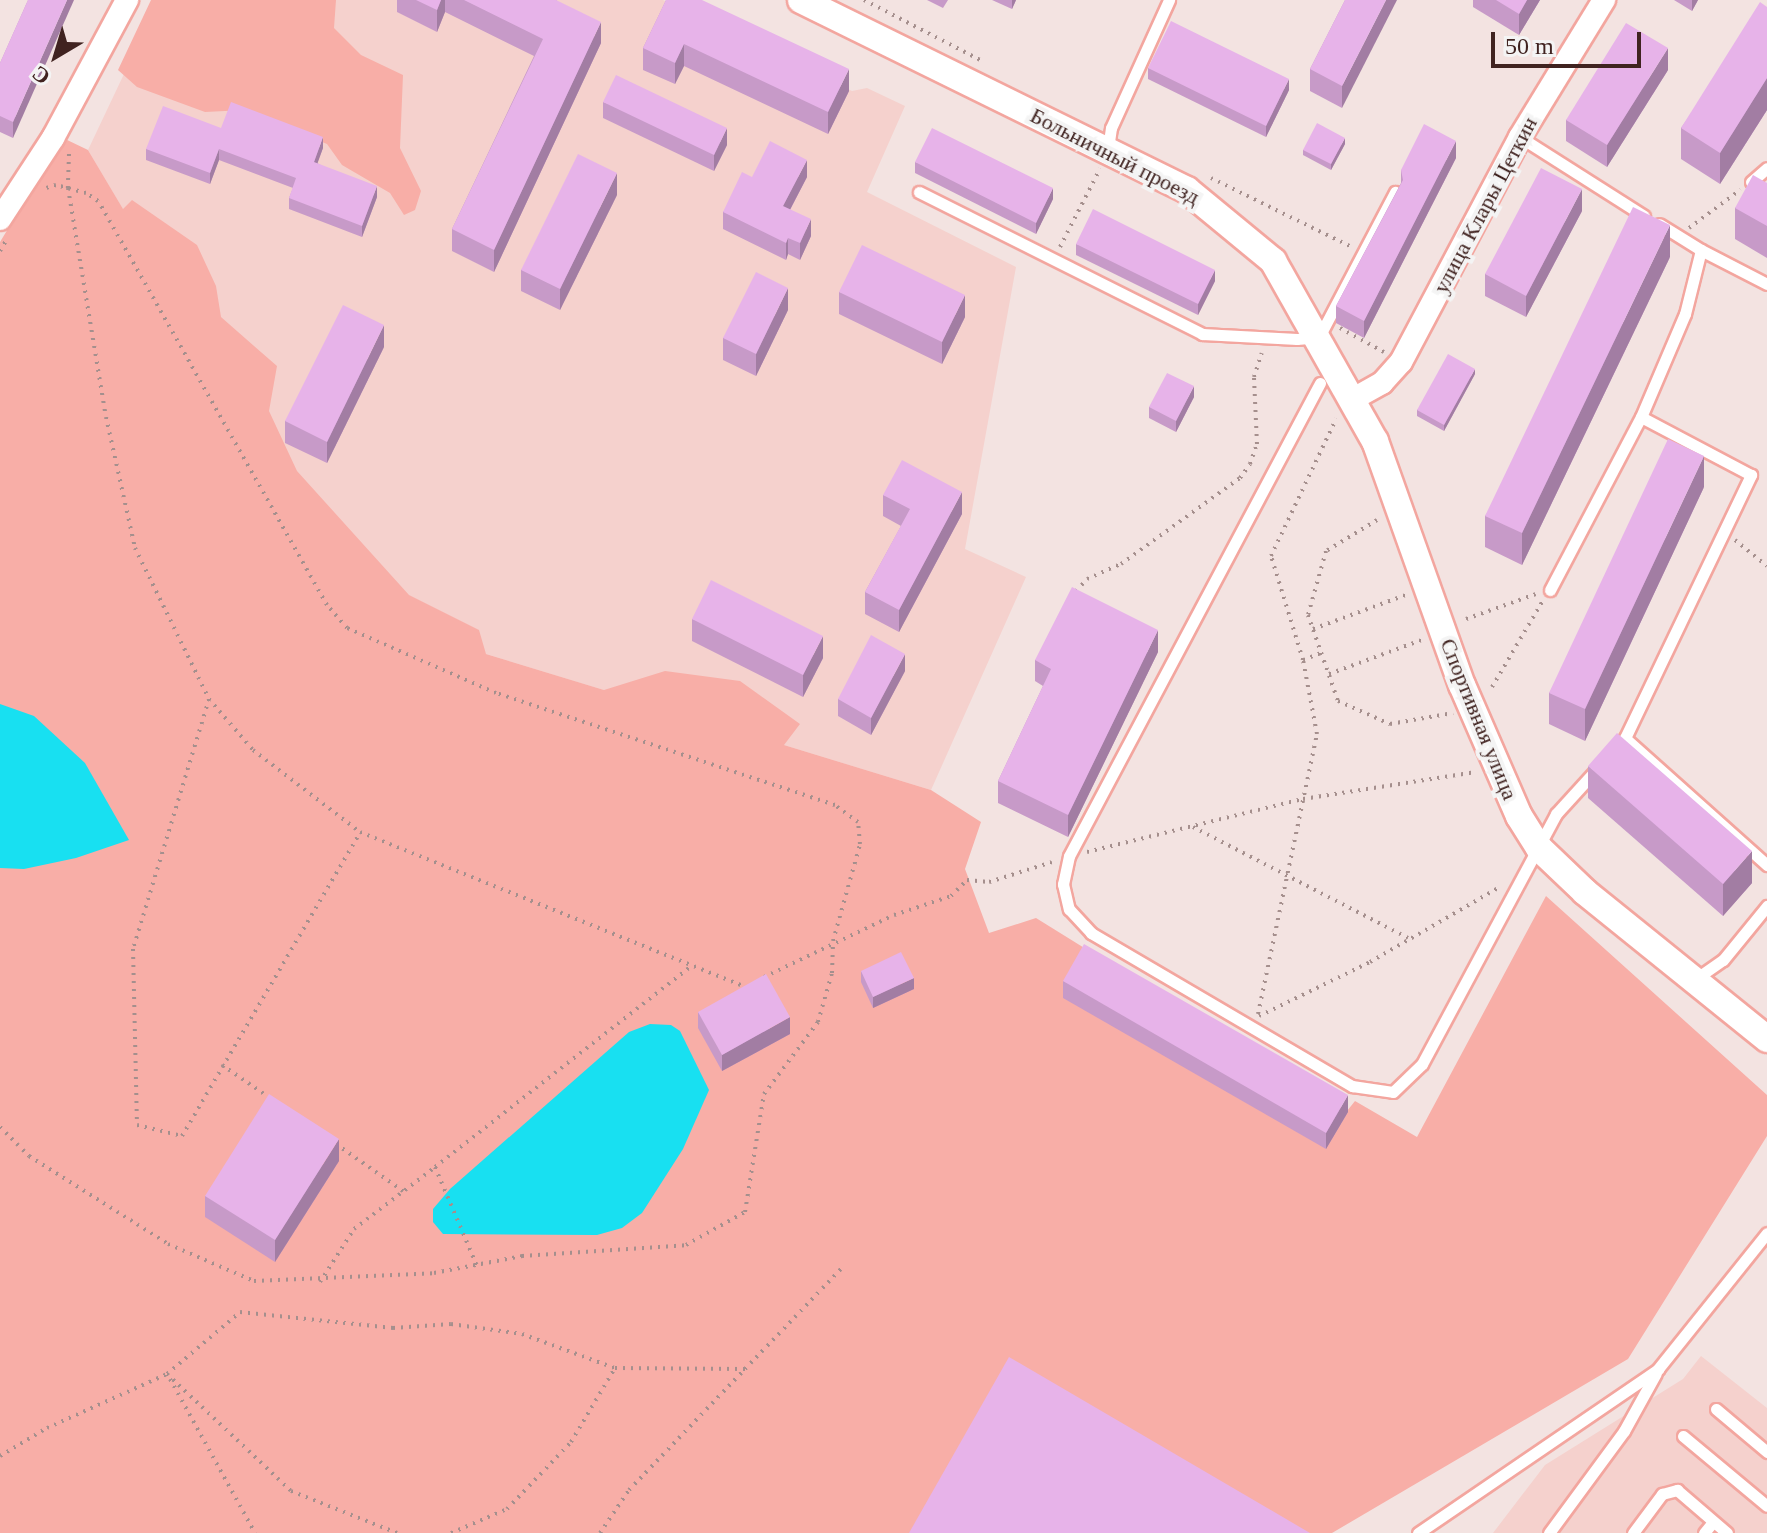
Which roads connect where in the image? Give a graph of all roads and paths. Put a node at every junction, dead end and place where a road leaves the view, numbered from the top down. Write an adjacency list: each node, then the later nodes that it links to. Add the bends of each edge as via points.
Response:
1 (127, 0): 13 (street, via 53,138)
2 (1169, 0): 7 (lane, via 1111,128)
3 (1604, 0): 5 (street, улица Клары Цеткин)
4 (809, 2): 7 (street, Больничный проезд)
5 (1520, 137): 14 (lane, via 1626,207); 22 (street, улица Клары Цеткин, via 1401,362 1382,383)
6 (69, 140): 10 (path)
7 (1108, 149): 16 (path); 18 (street, Больничный проезд, via 1187,190 1249,236)
8 (1767, 168): 9 (lane)
9 (1751, 182): 14 (path)
10 (68, 188): 38 (path, via 106,417 135,548); 52 (path, via 98,201 327,605 347,628 496,693 835,805 858,822 860,844)
11 (919, 192): 16 (lane)
12 (1395, 192): 18 (lane)
13 (0, 219)
14 (1681, 234): 15 (lane)
15 (1701, 250): 17 (lane); 23 (lane, via 1685,314)
16 (1054, 260): 19 (lane, via 1202,334)
17 (1767, 284)
18 (1323, 329): 19 (lane); 20 (path); 22 (street, Больничный проезд)
19 (1273, 338): 29 (path, via 1254,377 1257,444 1245,471 1121,564 1087,579)
20 (1390, 356)
21 (1320, 383): 46 (lane)
22 (1355, 398): 45 (street, Спортивная улица, via 1384,463 1495,771)
23 (1641, 417): 26 (lane, via 1751,475); 28 (lane)
24 (1336, 419): 35 (path, via 1271,556)
25 (1377, 520): 32 (path, via 1326,551 1308,615)
26 (1726, 534): 27 (path); 40 (lane)
27 (1767, 566)
28 (1550, 590): 31 (path); 37 (path)
29 (1072, 595)
30 (1406, 595): 32 (path)
31 (1466, 619)
32 (1313, 629): 34 (path)
33 (1424, 640): 36 (path)
34 (1321, 653): 35 (path); 36 (path)
35 (1303, 660): 42 (path, via 1317,734)
36 (1329, 674): 39 (path, via 1338,701 1390,724)
37 (1492, 687)
38 (209, 699): 44 (path, via 253,750); 57 (path, via 133,949 137,1125 182,1136)
39 (1453, 713)
40 (1625, 738): 45 (lane, via 1556,814); 47 (lane)
41 (1476, 772): 42 (path)
42 (1303, 799): 43 (path); 49 (path)
43 (1191, 826): 46 (path); 49 (path)
44 (360, 832): 53 (path); 57 (path)
45 (1539, 848): 48 (lane); 54 (street, Спортивная улица)
46 (1069, 856): 52 (path, via 989,882 967,880 951,896); 55 (lane, via 1063,884 1069,909 1091,933)
47 (1767, 865)
48 (1525, 874): 51 (path); 55 (lane, via 1422,1064 1393,1092 1352,1086)
49 (1287, 876): 51 (path); 55 (path)
50 (1767, 906): 54 (lane, via 1723,960)
51 (1408, 938): 55 (path)
52 (833, 941): 53 (path, via 744,988); 64 (path, via 832,973 818,1022 764,1094 745,1212 686,1245 522,1256)
53 (690, 967): 61 (path)
54 (1693, 981): 56 (street, Спортивная улица)
55 (1255, 1022)
56 (1767, 1039)
57 (222, 1065): 58 (path)
58 (274, 1101)
59 (0, 1127): 66 (path, via 29,1156 168,1244 254,1281)
60 (326, 1137): 62 (path)
61 (435, 1167): 62 (path); 64 (path)
62 (403, 1191): 66 (path, via 354,1229)
63 (1767, 1233): 69 (lane)
64 (477, 1266): 66 (path)
65 (842, 1268): 68 (path)
66 (320, 1282)
67 (615, 1368): 68 (path); 70 (path, via 522,1334 451,1324 393,1328 240,1312); 79 (path, via 571,1442 507,1509)
68 (745, 1369): 80 (path, via 629,1490)
69 (1658, 1369): 81 (lane); 82 (lane, via 1624,1431)
70 (167, 1374): 74 (path, via 47,1428); 77 (path); 78 (path, via 291,1491)
71 (1716, 1409): 73 (lane)
72 (1683, 1436): 75 (lane)
73 (1767, 1452)
74 (0, 1456)
75 (1767, 1506)
76 (1713, 1522): 83 (lane, via 1677,1490 1662,1494); 84 (lane); 85 (lane)
77 (255, 1533)
78 (397, 1533)
79 (451, 1533)
80 (600, 1533)
81 (1418, 1533)
82 (1549, 1533)
83 (1633, 1533)
84 (1704, 1533)
85 (1727, 1533)

